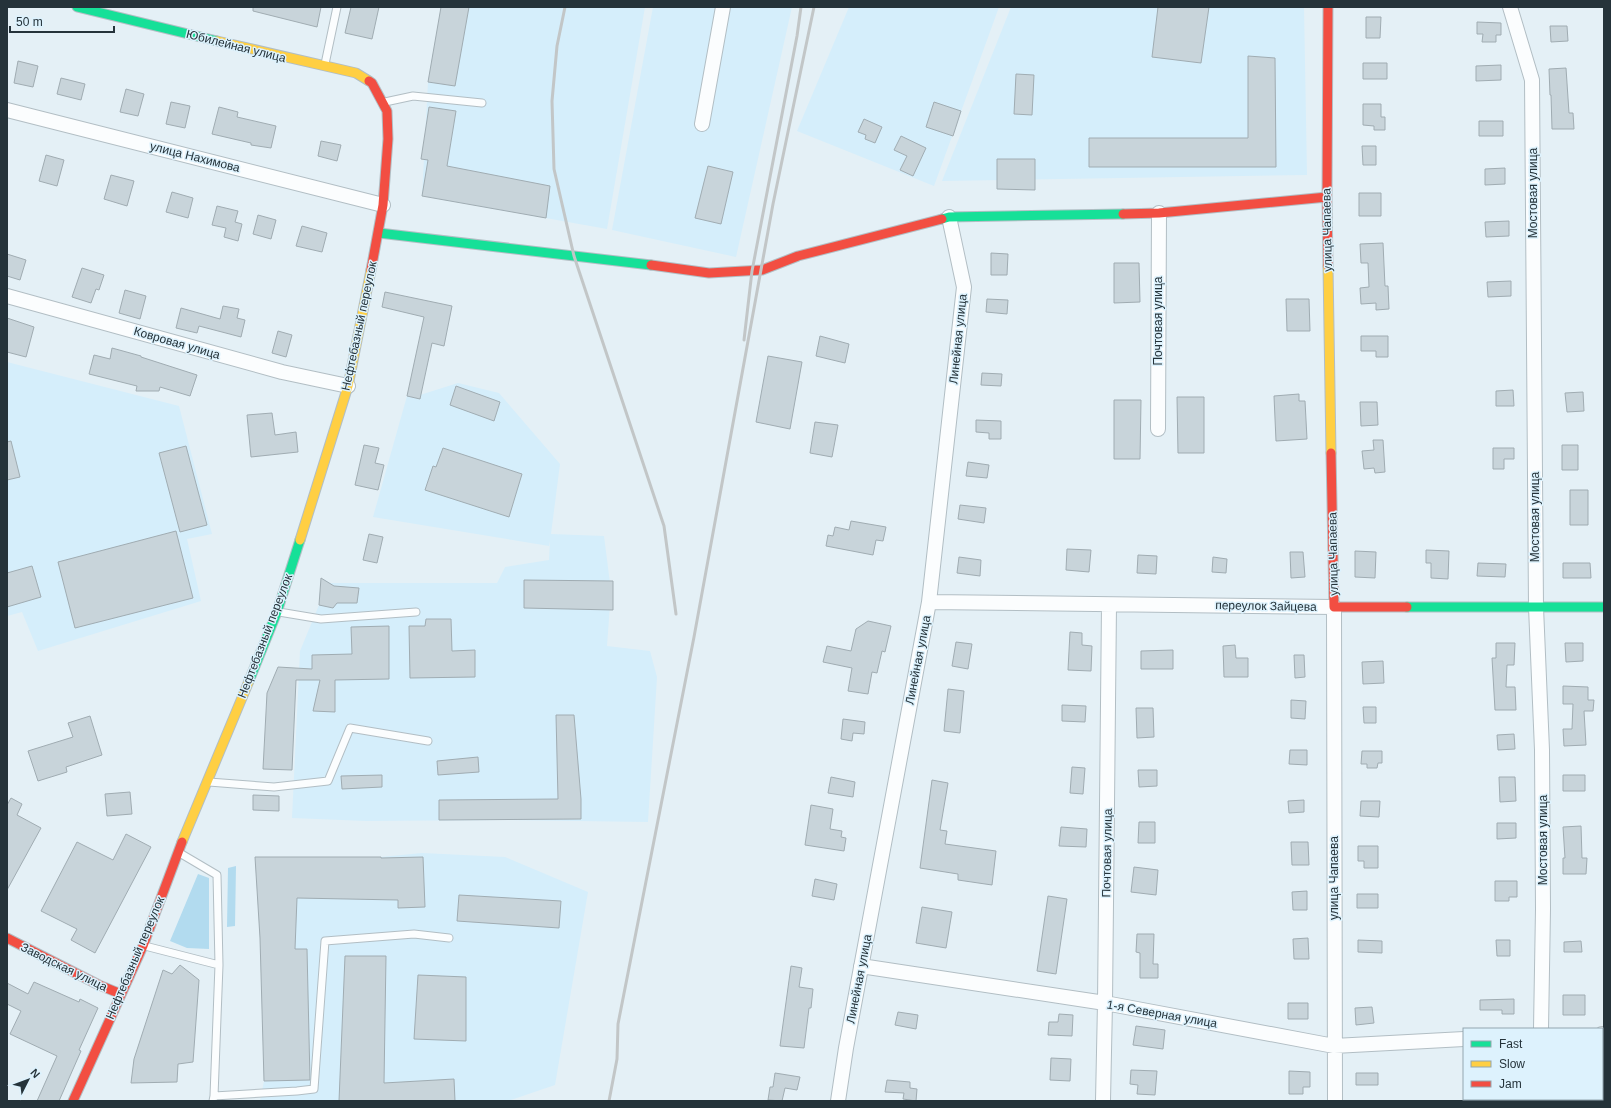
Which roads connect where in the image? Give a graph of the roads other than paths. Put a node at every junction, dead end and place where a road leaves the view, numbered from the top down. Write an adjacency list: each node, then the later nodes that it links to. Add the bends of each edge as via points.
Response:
1 (77, 7): 6 (street, Юбилейная улица)
2 (337, 7): 6 (lane)
3 (723, 7): 10 (street)
4 (1328, 7): 11 (street, улица Чапаева)
5 (1510, 7): 22 (street, Мостовая улица, via 1532,80)
6 (325, 66): 7 (street, Юбилейная улица, via 356,73 372,83)
7 (383, 102): 8 (lane, via 414,96); 12 (street, Нефтебазный переулок, via 387,111 388,139)
8 (482, 103)
9 (7, 110): 12 (street, улица Нахимова)
10 (702, 124)
11 (1326, 197): 13 (street); 21 (street, улица Чапаева)
12 (383, 205): 15 (street, Нефтебазный переулок)
13 (1159, 212): 14 (street); 18 (street, Почтовая улица)
14 (949, 217): 15 (street, via 798,256 762,270 709,273); 19 (street, Линейная улица, via 964,287)
15 (378, 232): 17 (street, Нефтебазный переулок)
16 (7, 296): 17 (street, Ковровая улица, via 282,372)
17 (348, 386): 24 (street, Нефтебазный переулок)
18 (1158, 429)
19 (929, 602): 20 (street, переулок Зайцева); 33 (street, Линейная улица)
20 (1109, 604): 21 (street, переулок Зайцева); 35 (street, Почтовая улица)
21 (1334, 607): 22 (street, переулок Зайцева); 38 (street, улица Чапаева)
22 (1536, 607): 23 (street, переулок Зайцева); 36 (street, Мостовая улица, via 1542,750)
23 (1604, 607)
24 (277, 612): 25 (lane, via 321,619); 27 (street, Нефтебазный переулок)
25 (416, 612)
26 (428, 741): 27 (lane, via 350,728 328,781 274,787)
27 (207, 782): 28 (street, Нефтебазный переулок)
28 (178, 852): 31 (street, Нефтебазный переулок); 32 (lane, via 217,875)
29 (7, 938): 34 (street, Заводская улица)
30 (449, 938): 39 (lane, via 414,934 325,941 314,1089)
31 (143, 946): 32 (lane); 34 (street, Нефтебазный переулок)
32 (219, 965): 39 (lane)
33 (861, 966): 35 (street, 1-я Северная улица); 41 (street, Линейная улица)
34 (121, 994): 40 (street, Нефтебазный переулок)
35 (1105, 1004): 38 (street, 1-я Северная улица); 42 (street, Почтовая улица)
36 (1541, 1028)
37 (1463, 1039): 38 (street, 1-я Северная улица)
38 (1334, 1046): 43 (street, улица Чапаева)
39 (213, 1098)
40 (73, 1101)
41 (838, 1101)
42 (1102, 1101)
43 (1334, 1101)

